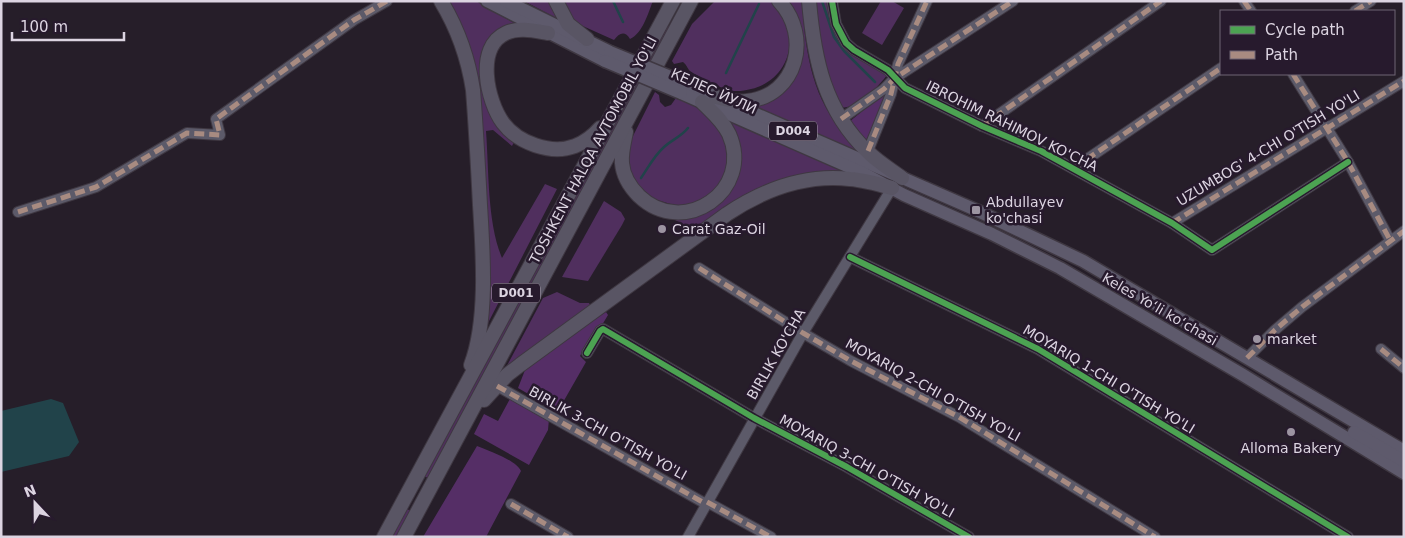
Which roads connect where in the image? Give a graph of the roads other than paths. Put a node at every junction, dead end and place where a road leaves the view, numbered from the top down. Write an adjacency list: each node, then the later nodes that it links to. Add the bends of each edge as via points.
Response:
1 (387, 1): 39 (street, via 354,20 216,119 220,135 187,133 96,187)
2 (441, 1): 55 (highway, via 456,27 470,69 482,230 479,330 475,354)
3 (487, 1): 20 (main road, D004)
4 (506, 1): 21 (main road, D004)
5 (556, 1): 21 (highway, via 568,24)
6 (665, 1): 18 (highway)
7 (673, 1): 18 (highway, TOSHKENT HALQA AVTOMOBIL YO'LI / D001)
8 (691, 1): 19 (highway, TOSHKENT HALQA AVTOMOBIL YO'LI / D001)
9 (701, 1): 19 (highway)
10 (779, 1): 28 (highway, via 793,23 798,40 796,58 783,82 772,92 754,100 742,102)
11 (809, 1): 32 (highway, via 819,69)
12 (832, 1): 25 (street, IBROHIM RAHIMOV KO'CHA, via 836,24 846,43)
13 (927, 1): 25 (street, via 898,64)
14 (1012, 1): 25 (street)
15 (1161, 1): 33 (street)
16 (1371, 1): 17 (street)
17 (1357, 10)
18 (663, 19): 30 (highway, TOSHKENT HALQA AVTOMOBIL YO'LI / D001)
19 (678, 26): 31 (highway, TOSHKENT HALQA AVTOMOBIL YO'LI / D001)
20 (548, 33): 22 (main road, D004); 30 (highway, via 510,32 498,38 491,48 487,60 488,86 495,109 505,125 529,143 563,149 588,140)
21 (586, 39): 22 (main road, D004)
22 (608, 56): 27 (main road, КЕЛЕС ЙУЛИ / D004, bridge)
23 (1220, 69): 37 (street)
24 (1294, 75): 34 (street)
25 (895, 78): 32 (street); 33 (street, IBROHIM RAHIMOV KO'CHA, via 905,88); 35 (street)
26 (1404, 81): 34 (street, UZUMBOG' 4-CHI O'TISH YO'LI)
27 (683, 88): 28 (main road, D004); 29 (main road, КЕЛЕС ЙУЛИ / D004)
28 (716, 97): 38 (main road, D004)
29 (702, 102): 31 (highway, via 724,124 732,142 734,158 731,174 720,195 692,212 674,213 656,208 638,195 628,182 623,172 622,157); 38 (main road, КЕЛЕС ЙУЛИ / D004, via 863,173)
30 (612, 114): 55 (highway, TOSHKENT HALQA AVTOMOBIL YO'LI / D001)
31 (628, 119): 58 (highway, TOSHKENT HALQA AVTOMOBIL YO'LI / D001)
32 (842, 119): 35 (highway)
33 (982, 126): 37 (street, IBROHIM RAHIMOV KO'CHA, via 1041,150)
34 (1328, 128): 36 (street); 40 (street, UZUMBOG' 4-CHI O'TISH YO'LI)
35 (868, 151): 38 (highway)
36 (1348, 162): 40 (street, IBROHIM RAHIMOV KO'CHA, via 1215,249 1210,249); 42 (street)
37 (1074, 168): 40 (street, IBROHIM RAHIMOV KO'CHA)
38 (897, 183): 43 (street, BIRLIK KO'CHA); 45 (main road, Keles Yoʻli koʻchasi); 46 (main road, Keles Yoʻli koʻchasi, via 976,210 1050,244); 54 (highway, via 830,178 764,193 727,214 520,365)
39 (18, 212)
40 (1172, 223)
41 (1404, 231): 42 (street)
42 (1390, 240): 51 (street, via 1302,307)
43 (850, 257): 48 (street, BIRLIK KO'CHA); 74 (street, MOYARIQ 1-CHI O'TISH YO'LI, via 1038,349)
44 (699, 268): 48 (street, MOYARIQ 2-CHI O'TISH YO'LI)
45 (1060, 268): 46 (main road, via 1063,262 1070,262 1119,290); 47 (main road, Keles Yoʻli koʻchasi)
46 (1151, 302): 51 (main road, Keles Yoʻli koʻchasi)
47 (1133, 310): 51 (main road, via 1164,322 1226,357 1237,361); 53 (main road, Keles Yoʻli koʻchasi)
48 (803, 333): 59 (street, BIRLIK KO'CHA); 73 (street, MOYARIQ 2-CHI O'TISH YO'LI, via 959,417)
49 (1380, 349): 52 (street)
50 (587, 353): 59 (street, MOYARIQ 3-CHI O'TISH YO'LI, via 603,329)
51 (1247, 358): 57 (main road, Keles Yoʻli koʻchasi)
52 (1404, 368)
53 (1256, 383): 56 (main road, Keles Yoʻli koʻchasi); 57 (main road, via 1264,376 1307,400)
54 (497, 386): 58 (highway); 65 (street, BIRLIK 3-CHI O'TISH YO'LI)
55 (456, 403): 63 (highway, TOSHKENT HALQA AVTOMOBIL YO'LI / D001)
56 (1303, 411): 61 (main road, via 1356,433); 62 (main road, Keles Yoʻli koʻchasi)
57 (1338, 412): 60 (main road, Keles Yoʻli koʻchasi)
58 (468, 417): 64 (highway, TOSHKENT HALQA AVTOMOBIL YO'LI / D001)
59 (754, 418): 65 (street, BIRLIK KO'CHA); 72 (street, MOYARIQ 3-CHI O'TISH YO'LI)
60 (1404, 451)
61 (1404, 461)
62 (1404, 473)
63 (408, 492): 64 (highway); 67 (highway, TOSHKENT HALQA AVTOMOBIL YO'LI / D001)
64 (424, 501): 68 (highway, TOSHKENT HALQA AVTOMOBIL YO'LI / D001)
65 (706, 503): 70 (street, BIRLIK KO'CHA); 71 (street, BIRLIK 3-CHI O'TISH YO'LI)
66 (511, 504): 69 (street)
67 (384, 537)
68 (404, 537)
69 (568, 537)
70 (688, 537)
71 (770, 537)
72 (968, 537)
73 (1155, 537)
74 (1348, 537)

